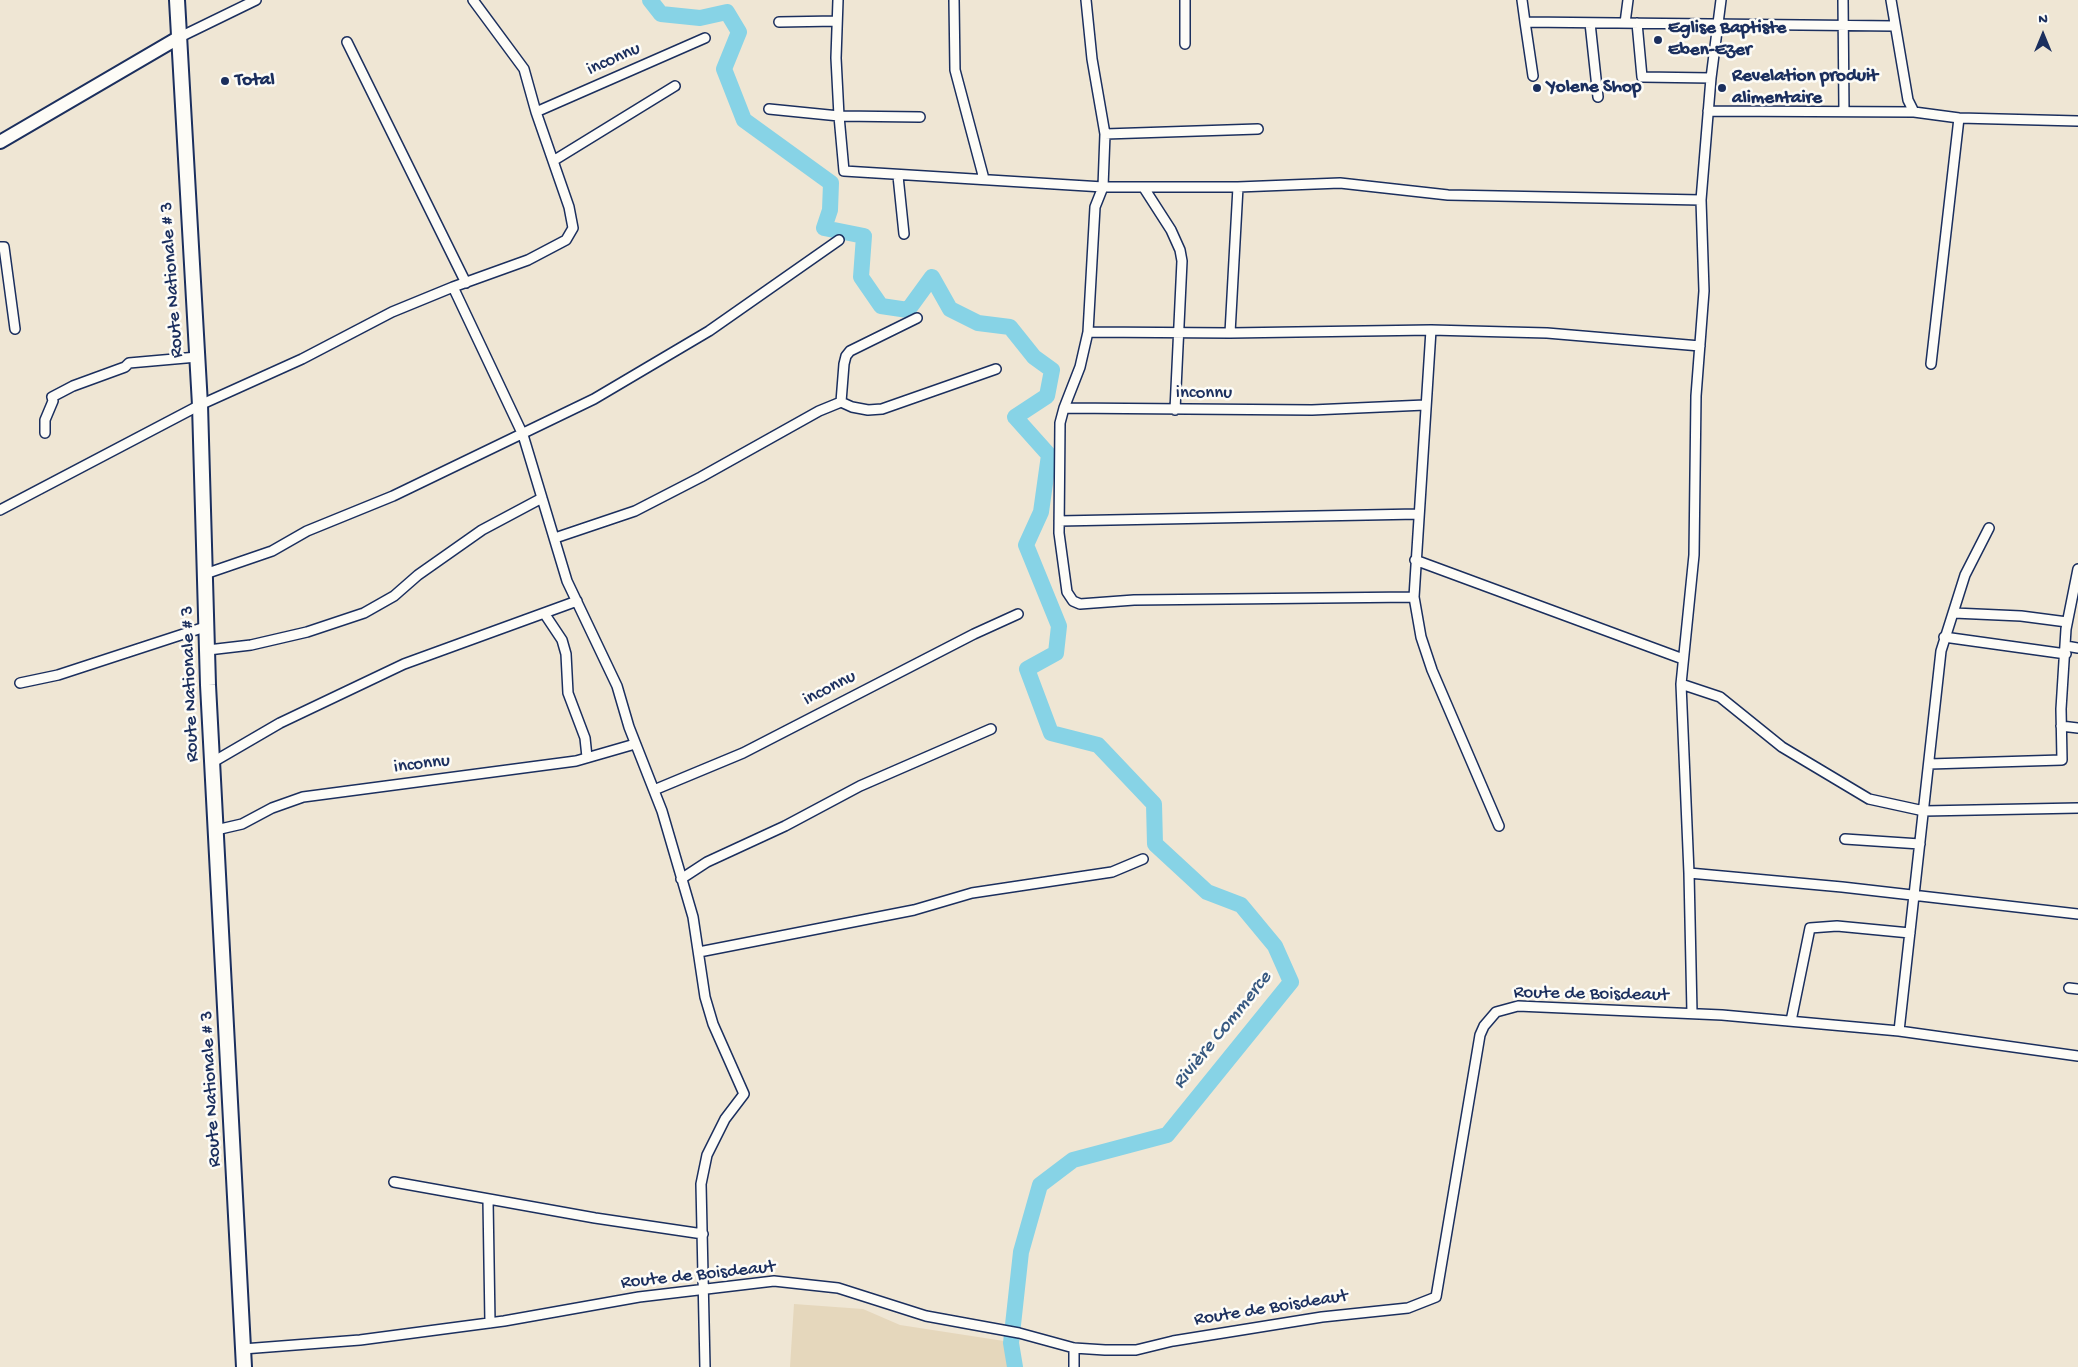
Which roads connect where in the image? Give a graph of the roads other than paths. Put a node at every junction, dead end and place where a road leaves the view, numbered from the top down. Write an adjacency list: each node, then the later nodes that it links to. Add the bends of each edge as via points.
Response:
1 (177, 0): 22 (main road, Route Nationale # 3)
2 (256, 0): 22 (street)
3 (473, 0): 32 (street, via 524,69)
4 (838, 0): 13 (street)
5 (954, 0): 44 (street, via 955,70)
6 (1086, 0): 40 (street)
7 (1185, 0): 25 (street)
8 (1522, 0): 15 (street)
9 (1628, 0): 17 (street)
10 (1721, 0): 19 (street)
11 (1843, 0): 20 (street)
12 (1891, 0): 21 (street)
13 (837, 20): 14 (street); 35 (street)
14 (779, 22)
15 (1525, 22): 16 (street); 26 (street)
16 (1590, 23): 17 (street); 29 (street)
17 (1625, 23): 18 (street)
18 (1637, 23): 19 (street); 27 (street, via 1642,77)
19 (1718, 24): 20 (street); 27 (street)
20 (1844, 25): 21 (street); 33 (street)
21 (1894, 26): 34 (street, via 1908,100)
22 (178, 38): 41 (main road); 61 (main road, Route Nationale # 3)
23 (704, 38): 32 (street, inconnu)
24 (348, 42): 52 (street)
25 (1185, 44)
26 (1533, 76)
27 (1711, 78): 31 (street)
28 (675, 86): 42 (street)
29 (1598, 96)
30 (769, 109): 35 (street)
31 (1708, 111): 33 (street); 48 (street)
32 (536, 112): 42 (street)
33 (1844, 112): 34 (street)
34 (1914, 112): 37 (street)
35 (839, 116): 36 (street); 43 (street, via 844,171)
36 (920, 117)
37 (1958, 118): 38 (street); 62 (street)
38 (2078, 121)
39 (1258, 129): 40 (street)
40 (1105, 134): 45 (street)
41 (0, 142)
42 (553, 161): 52 (street, via 573,228 566,240 528,260)
43 (898, 176): 44 (street); 49 (street)
44 (984, 179): 45 (street)
45 (1103, 187): 47 (street); 57 (street, via 1095,207)
46 (1238, 187): 47 (street); 48 (street, via 1340,182 1448,194); 59 (street)
47 (1144, 188): 58 (street, via 1180,250)
48 (1701, 200): 60 (street, via 1704,291)
49 (904, 234)
50 (839, 240): 70 (street, via 709,331 594,400)
51 (0, 247): 55 (street, via 4,247)
52 (466, 283): 53 (street)
53 (453, 288): 65 (street, via 392,312 302,360); 70 (street)
54 (918, 318): 64 (street, via 850,351 844,364)
55 (14, 330)
56 (1431, 330): 59 (street); 60 (street, via 1547,333); 66 (street)
57 (1088, 332): 58 (street); 67 (street, via 1080,367)
58 (1179, 333): 59 (street); 68 (street)
59 (1230, 333)
60 (1700, 346): 92 (street, via 1696,396 1694,555)
61 (197, 357): 65 (main road, Route Nationale # 3); 69 (street, via 129,363 73,386 52,397)
62 (1931, 364)
63 (996, 369): 64 (street, via 882,409 860,409)
64 (841, 402): 76 (street, via 635,511)
65 (200, 405): 72 (street); 79 (main road, Route Nationale # 3)
66 (1425, 405): 68 (street, inconnu, via 1312,410); 73 (street)
67 (1064, 408): 68 (street, inconnu); 74 (street, via 1060,423)
68 (1175, 410)
69 (45, 433)
70 (522, 435): 71 (street); 79 (street, via 393,496 307,531 272,551)
71 (542, 498): 76 (street); 90 (street, via 482,530 394,596 364,613 307,632 251,645)
72 (0, 510)
73 (1418, 514): 74 (street); 77 (street)
74 (1058, 521): 81 (street, via 1067,592 1073,601 1080,604 1134,600)
75 (1989, 528): 84 (street, via 1965,576)
76 (555, 538): 82 (street)
77 (1416, 560): 81 (street); 92 (street)
78 (2078, 569): 80 (street)
79 (205, 574): 87 (main road, Route Nationale # 3)
80 (2076, 595): 86 (street)
81 (1414, 597): 106 (street, via 1421,637 1432,670)
82 (577, 601): 83 (street); 99 (street, via 616,686)
83 (544, 613): 100 (street, via 562,640 568,692); 101 (street, via 404,664 280,723)
84 (1954, 613): 86 (street); 88 (street)
85 (1018, 614): 103 (street, inconnu, via 743,753)
86 (2067, 622): 91 (street)
87 (208, 626): 90 (main road, Route Nationale # 3); 93 (street, via 58,675)
88 (1944, 637): 91 (street); 102 (street)
89 (2078, 648): 91 (street)
90 (208, 650): 101 (main road, Route Nationale # 3)
91 (2066, 650): 97 (street)
92 (1683, 659): 94 (street)
93 (20, 683)
94 (1681, 684): 105 (street, via 1720,697 1782,747 1869,799); 111 (street)
95 (2078, 728): 97 (street)
96 (991, 729): 112 (street, via 860,786 778,830 707,862)
97 (2061, 729): 98 (street); 102 (street, via 2062,760)
98 (2078, 734)
99 (635, 744): 100 (street, inconnu); 103 (street)
100 (588, 757): 107 (street, inconnu, via 318,794 272,808 242,824)
101 (213, 762): 107 (main road, Route Nationale # 3)
102 (1929, 764): 105 (street)
103 (654, 790): 112 (street)
104 (2078, 808): 105 (street)
105 (1924, 811): 109 (street)
106 (1499, 826)
107 (216, 830): 127 (main road, Route Nationale # 3)
108 (1844, 839): 109 (street)
109 (1920, 844): 113 (street)
110 (1143, 859): 116 (street, via 1112,872 972,893 914,910)
111 (1689, 873): 113 (street); 117 (street)
112 (681, 879): 116 (street, via 693,917)
113 (1914, 894): 114 (street); 115 (street)
114 (2078, 914)
115 (1910, 933): 118 (street, via 1838,926 1810,928); 119 (street)
116 (699, 952): 123 (street, via 705,996 713,1024 744,1094 725,1119 707,1156 702,1184)
117 (1692, 1014): 118 (street, Route de Boisdeaut); 126 (street, Route de Boisdeaut, via 1518,1006 1496,1012 1480,1035 1436,1297 1408,1308 1322,1317 1136,1350)
118 (1791, 1021): 119 (street, Route de Boisdeaut)
119 (1899, 1031): 120 (street, Route de Boisdeaut)
120 (2078, 1056)
121 (394, 1182): 122 (street)
122 (488, 1200): 123 (street); 125 (street)
123 (703, 1234): 124 (street)
124 (703, 1289): 125 (street, Route de Boisdeaut); 126 (street, Route de Boisdeaut, via 774,1281 838,1288 926,1316 1019,1333); 129 (street)
125 (490, 1323): 127 (street, Route de Boisdeaut, via 360,1340)
126 (1074, 1348): 130 (street)
127 (243, 1349): 128 (main road, Route Nationale # 3)
128 (244, 1367)
129 (705, 1367)
130 (1074, 1367)

